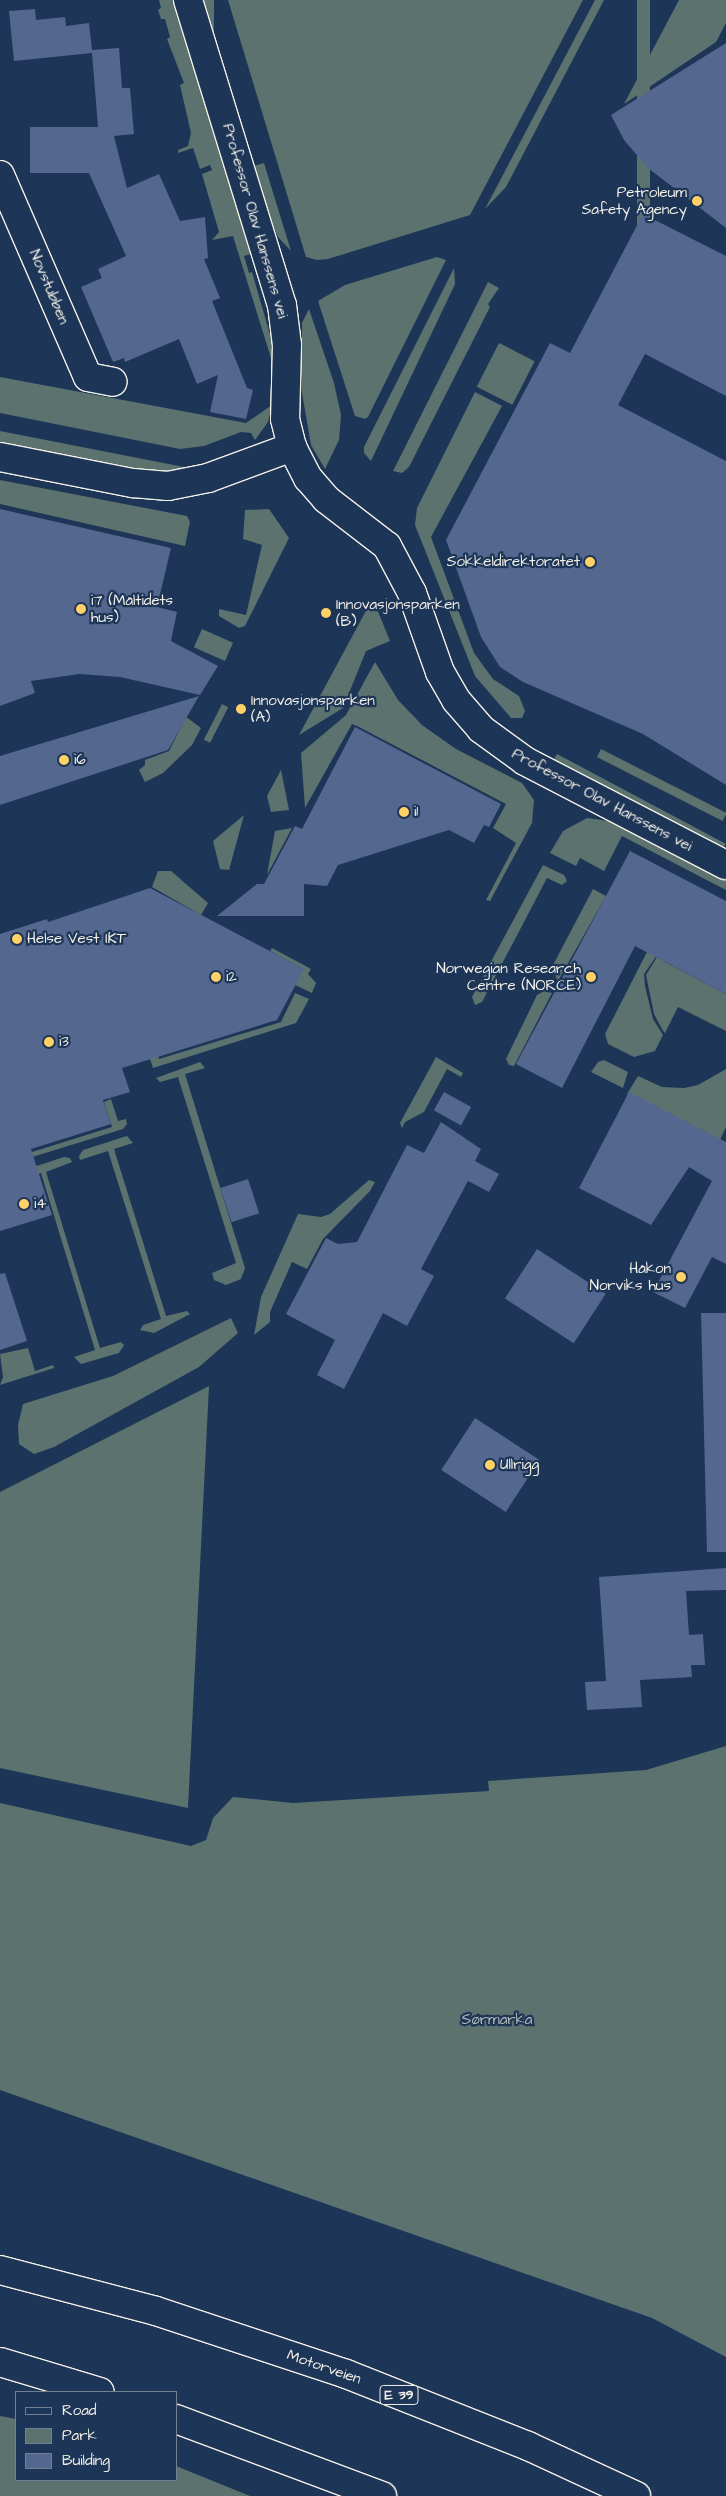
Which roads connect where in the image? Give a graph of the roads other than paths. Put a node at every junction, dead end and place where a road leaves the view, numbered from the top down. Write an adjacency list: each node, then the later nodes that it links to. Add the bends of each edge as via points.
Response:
1 (188, 0): 4 (main road, Professor Olav Hanssens vei, via 282,305 287,346 285,419)
2 (0, 175): 3 (main road, Novstubben, via 88,377)
3 (113, 382)
4 (292, 447): 5 (main road, via 208,478 168,486 133,483); 6 (main road, Professor Olav Hanssens vei, via 308,478 326,499 387,546 412,593 440,672 456,700 481,729 525,761)
5 (0, 457)
6 (726, 865)
7 (0, 2270): 12 (main road, Motorveien / E 39, via 156,2311 346,2374 528,2446)
8 (0, 2362): 9 (main road)
9 (97, 2391)
10 (178, 2420): 11 (main road)
11 (382, 2496)
12 (636, 2496)

